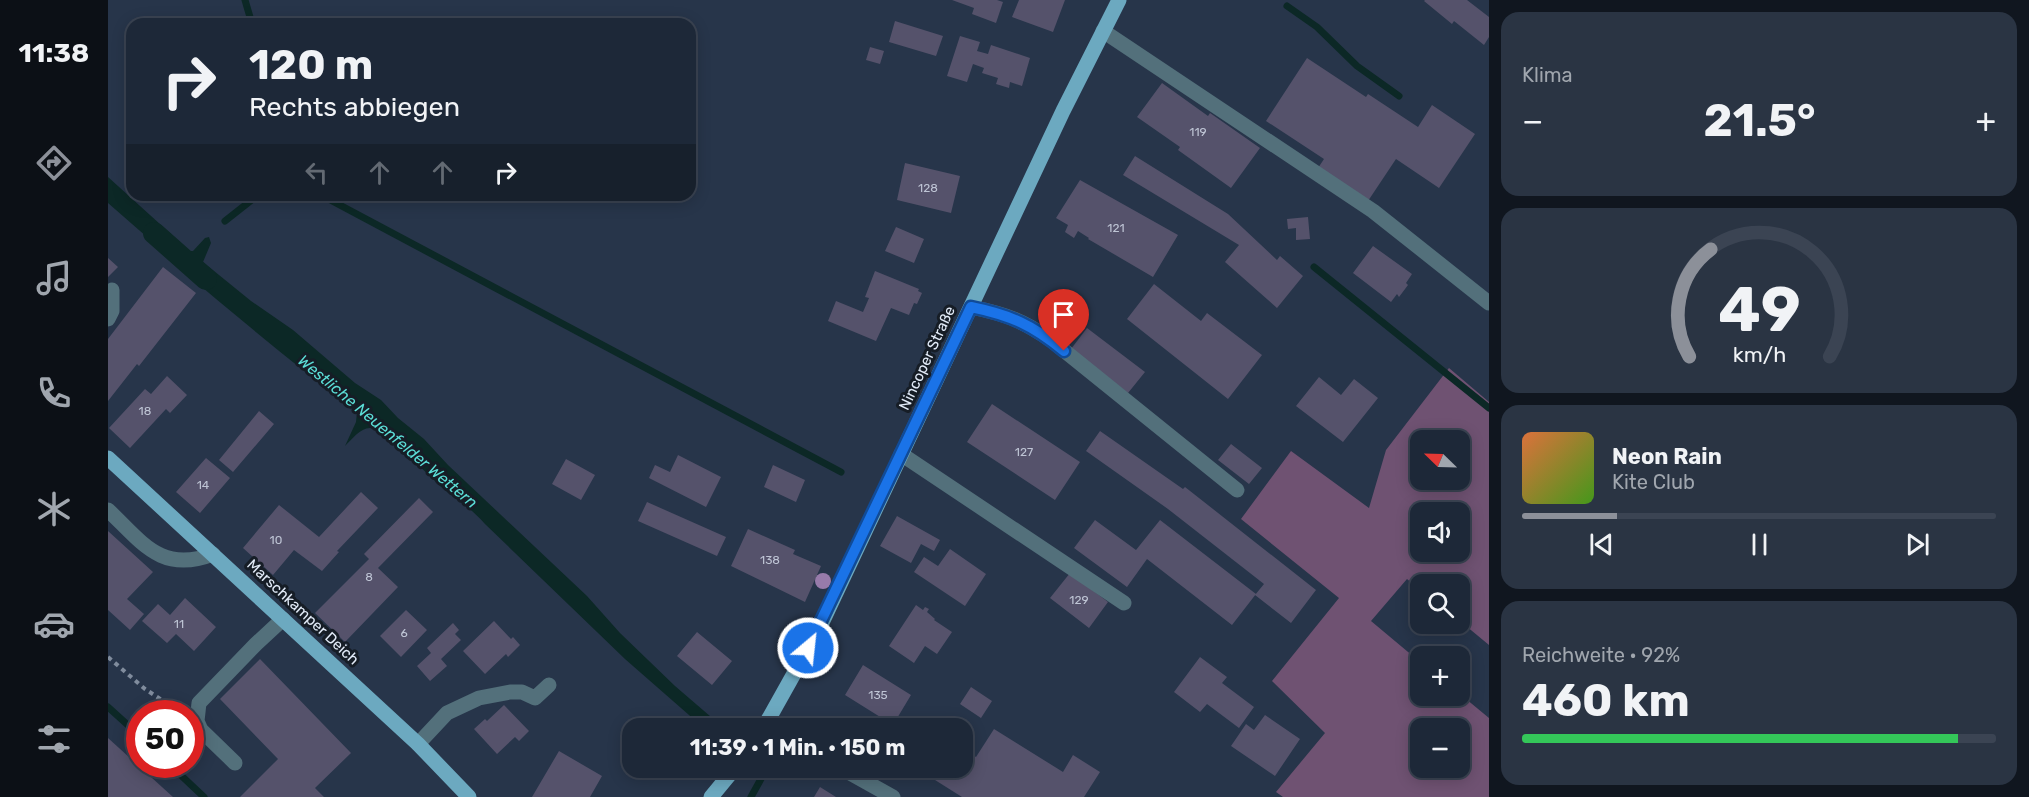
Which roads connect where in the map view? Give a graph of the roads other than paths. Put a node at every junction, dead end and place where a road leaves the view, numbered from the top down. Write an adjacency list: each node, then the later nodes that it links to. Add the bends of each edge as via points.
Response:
1 (1119, 0): 2 (main road, Nincoper Straße)
2 (1103, 31): 4 (lane, via 1373,211); 5 (main road, Nincoper Straße)
3 (112, 290): 6 (lane)
4 (1489, 303)
5 (971, 307): 7 (main road, Nincoper Straße); 9 (lane, via 1028,324)
6 (108, 319)
7 (901, 454): 12 (lane); 15 (main road, Nincoper Straße, via 819,629)
8 (108, 458): 11 (main road, Marschkamper Deich)
9 (1236, 490)
10 (108, 510): 11 (lane, via 154,554 169,559 198,559)
11 (213, 554): 13 (main road, Marschkamper Deich)
12 (1124, 603)
13 (283, 619): 16 (main road, Marschkamper Deich); 17 (lane, via 199,703 196,721 201,730)
14 (549, 685): 16 (lane, via 535,698 510,692 479,698 447,713)
15 (772, 718)
16 (418, 744): 20 (main road, Marschkamper Deich)
17 (235, 763)
18 (727, 778): 21 (main road)
19 (860, 778): 22 (lane)
20 (468, 797)
21 (711, 797)
22 (893, 797)

